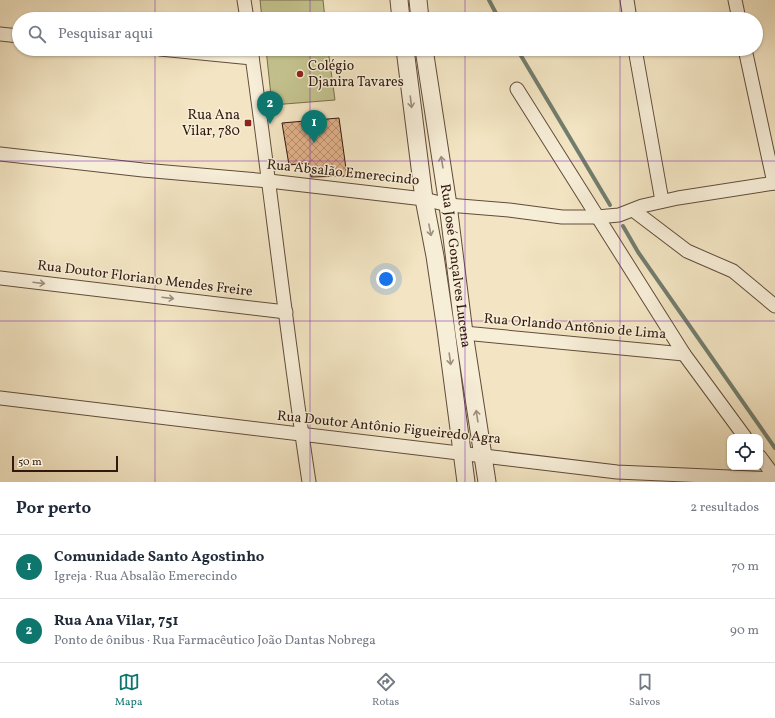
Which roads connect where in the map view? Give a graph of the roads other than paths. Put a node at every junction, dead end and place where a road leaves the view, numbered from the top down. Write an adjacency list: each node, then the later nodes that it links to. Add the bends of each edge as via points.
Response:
1 (244, 0): 6 (street)
2 (399, 0): 7 (street)
3 (418, 0): 8 (street)
4 (627, 0): 9 (street)
5 (735, 0): 10 (street)
6 (246, 12)
7 (400, 12)
8 (419, 12)
9 (629, 12)
10 (738, 12)
11 (0, 34): 12 (street)
12 (12, 35)
13 (252, 56): 20 (street)
14 (406, 56): 22 (street, Rua José Gonçalves Lucena, one-way to 22)
15 (425, 56): 24 (street, Rua José Gonçalves Lucena, one-way to 15)
16 (636, 56): 23 (street)
17 (747, 56): 21 (street)
18 (517, 90): 26 (street)
19 (0, 154): 20 (street, Rua Absalão Emerecindo)
20 (269, 181): 22 (street, Rua Absalão Emerecindo); 29 (street)
21 (774, 183): 23 (street, Rua Absalão Emerecindo)
22 (424, 199): 24 (street, Rua Absalão Emerecindo); 35 (street, Rua José Gonçalves Lucena, one-way to 35, via 435,256)
23 (662, 201): 25 (street, Rua Absalão Emerecindo)
24 (448, 204): 26 (street, Rua Absalão Emerecindo, via 562,217); 30 (street, Rua José Gonçalves Lucena)
25 (633, 210): 26 (street, Rua Absalão Emerecindo, via 619,216); 28 (street, via 687,251 733,271)
26 (598, 217): 31 (street)
27 (0, 278): 29 (street, Rua Doutor Floriano Mendes Freire, one-way to 29)
28 (775, 306)
29 (286, 312): 34 (street)
30 (464, 333): 31 (street, Rua Orlando Antônio de Lima); 36 (street, Rua José Gonçalves Lucena, one-way to 30)
31 (684, 354): 33 (street)
32 (0, 398): 34 (street, Rua Doutor Antônio Figueiredo Agra)
33 (744, 434)
34 (302, 435): 35 (street, Rua Doutor Antônio Figueiredo Agra); 40 (street)
35 (463, 454): 36 (street, Rua Doutor Antônio Figueiredo Agra); 41 (street, Rua José Gonçalves Lucena)
36 (483, 455): 38 (street, Rua Doutor Antônio Figueiredo Agra); 42 (street, Rua José Gonçalves Lucena)
37 (763, 460): 39 (street)
38 (617, 477): 39 (street, Rua Doutor Antônio Figueiredo Agra)
39 (775, 478)
40 (309, 482)
41 (466, 482)
42 (487, 482)

